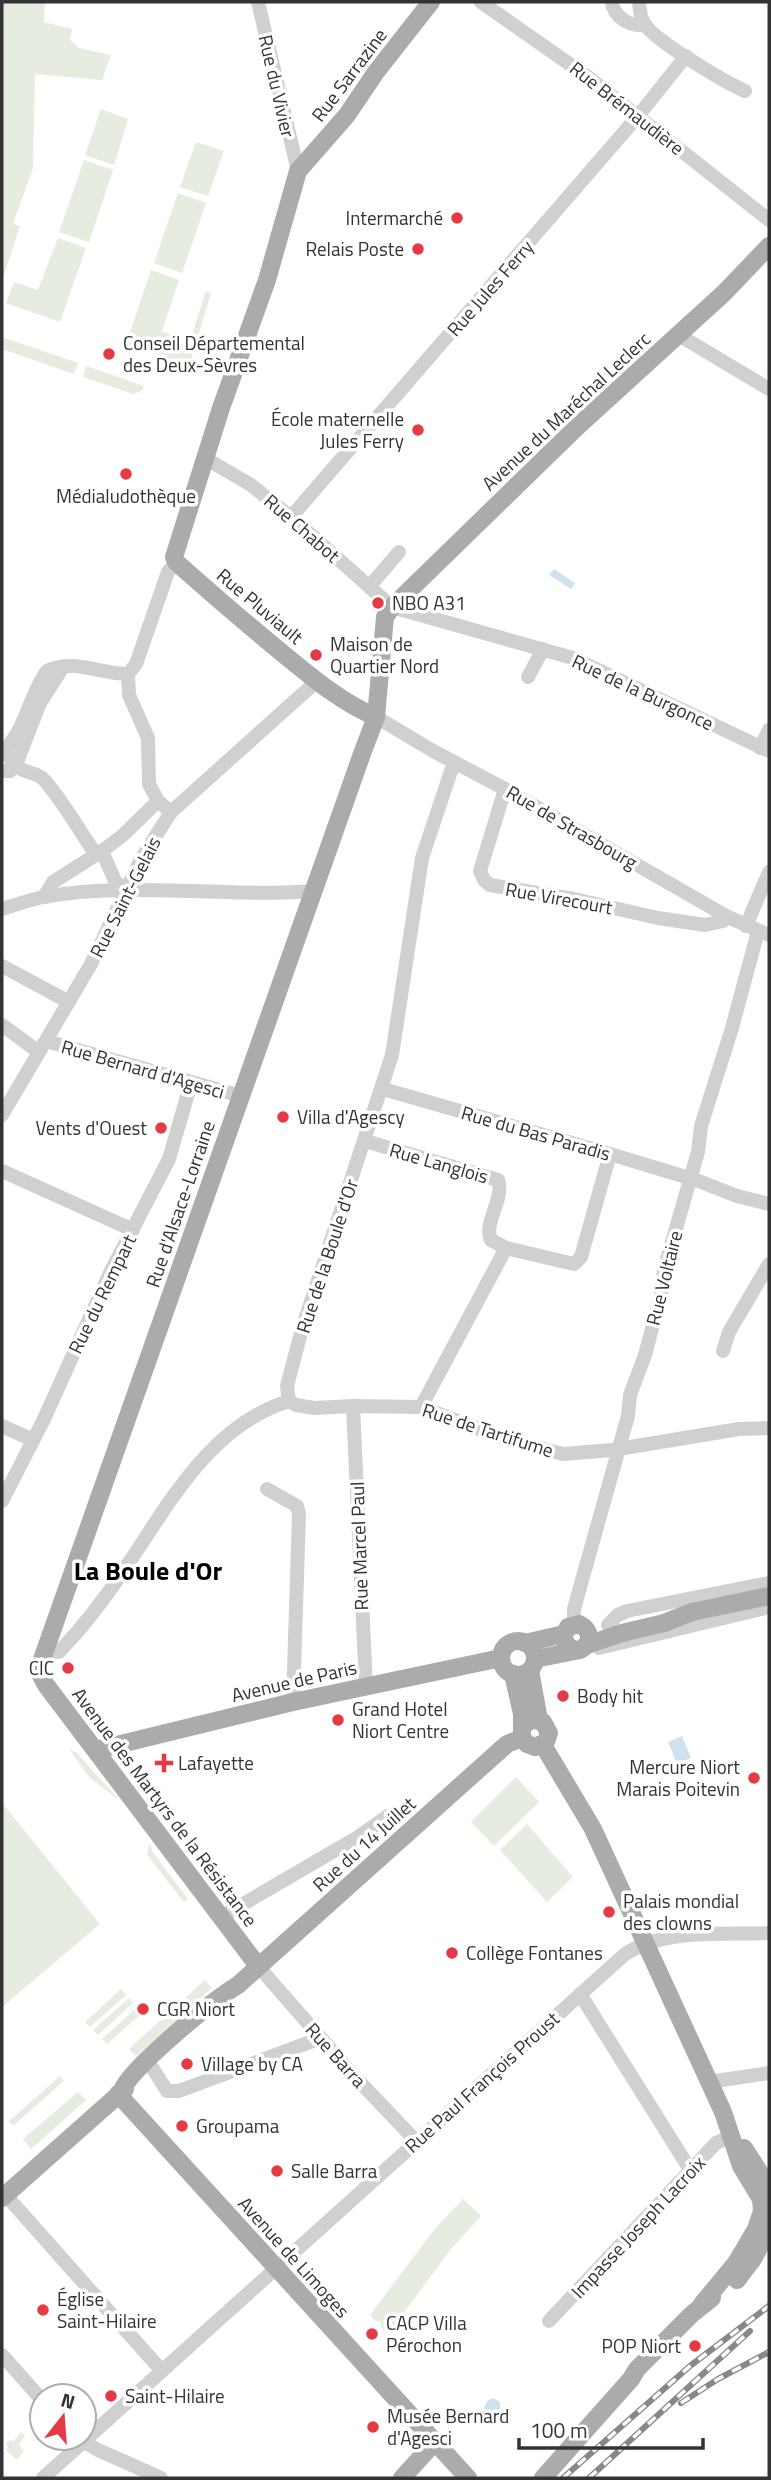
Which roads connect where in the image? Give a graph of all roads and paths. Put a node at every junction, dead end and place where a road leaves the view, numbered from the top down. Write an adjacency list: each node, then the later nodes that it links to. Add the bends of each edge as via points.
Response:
1 (258, 2): 10 (street, Rue du Vivier)
2 (431, 2): 10 (main road, Rue Sarrazine, via 340,124)
3 (481, 2): 9 (street, Rue Brémaudière)
4 (612, 2): 6 (street, via 614,11 630,24)
5 (639, 2): 6 (street)
6 (644, 24): 7 (street)
7 (686, 56): 8 (street); 9 (street, Rue Jules Ferry)
8 (745, 91)
9 (638, 116): 11 (street, Rue Brémaudière); 16 (street, Rue Jules Ferry)
10 (298, 171): 15 (main road, via 267,280)
11 (769, 220)
12 (769, 247): 13 (main road, Avenue du Maréchal Leclerc)
13 (677, 334): 14 (street); 20 (main road, Avenue du Maréchal Leclerc)
14 (769, 389)
15 (207, 451): 16 (street, Rue Chabot); 18 (main road)
16 (291, 517): 19 (street, Rue Chabot)
17 (399, 552): 19 (street)
18 (176, 562): 23 (street); 25 (main road, Rue Pluviault)
19 (369, 587): 20 (street, Rue Chabot)
20 (392, 607): 21 (street, Rue de la Burgonce); 27 (main road, Rue d'Alsace-Lorraine, via 385,617)
21 (543, 649): 24 (street); 29 (street, Rue de la Burgonce, via 589,664)
22 (63, 667): 23 (street); 30 (street, via 52,668 44,676); 33 (street)
23 (128, 674): 35 (street, via 129,695 148,738 149,784)
24 (528, 677)
25 (317, 681): 26 (main road, Rue Pluviault); 36 (street, Rue Saint-Gelais)
26 (355, 708): 27 (main road, Rue Pluviault); 31 (main road)
27 (376, 717): 31 (main road, Rue d'Alsace-Lorraine); 32 (street, Rue de Strasbourg)
28 (769, 730): 29 (street)
29 (765, 749)
30 (3, 751): 33 (street)
31 (363, 751): 40 (main road, Rue d'Alsace-Lorraine)
32 (454, 762): 34 (street, Rue de Strasbourg); 50 (street, Rue de la Boule d'Or, via 422,858 401,1006)
33 (8, 769): 37 (street, via 44,779)
34 (505, 789): 43 (street, Rue de Strasbourg); 43 (street, Rue Virecourt, via 481,871 490,886 705,925)
35 (158, 801): 36 (street); 37 (street)
36 (171, 812): 39 (street, Rue Saint-Gelais)
37 (99, 853): 39 (street); 41 (street, via 53,882)
38 (769, 872): 44 (street, Rue Voltaire)
39 (126, 891): 40 (street); 41 (street); 46 (street, Rue Saint-Gelais)
40 (314, 891): 51 (main road, Rue d'Alsace-Lorraine)
41 (44, 897): 42 (street)
42 (2, 909)
43 (728, 917): 44 (street, Rue de Strasbourg)
44 (758, 931): 56 (street, Rue Voltaire)
45 (4, 971): 46 (street)
46 (69, 1002): 48 (street, Rue Saint-Gelais)
47 (2, 1025): 48 (street, Rue Bernard d'Agesci)
48 (43, 1046): 49 (street, Rue Bernard d'Agesci); 52 (street, Rue Saint-Gelais)
49 (191, 1083): 51 (street, Rue Bernard d'Agesci); 58 (street, Rue du Rempart, via 169,1159)
50 (383, 1089): 53 (street, Rue de la Boule d'Or); 54 (street, Rue du Bas Paradis)
51 (240, 1096): 78 (main road, Rue d'Alsace-Lorraine)
52 (2, 1115)
53 (365, 1141): 59 (street, Rue Langlois, via 498,1180 488,1233); 62 (street, Rue de la Boule d'Or, via 299,1341 287,1386)
54 (610, 1154): 56 (street, Rue du Bas Paradis); 59 (street, via 578,1262 568,1264)
55 (2, 1171): 58 (street)
56 (690, 1178): 57 (street, Rue du Bas Paradis); 68 (street, Rue Voltaire)
57 (769, 1204)
58 (133, 1230): 67 (street, Rue du Rempart)
59 (506, 1248): 64 (street)
60 (769, 1264): 61 (street, via 729,1332)
61 (723, 1351)
62 (289, 1401): 63 (street, Rue de Tartifume, via 306,1408); 78 (street, via 251,1420 202,1459 90,1616 59,1651)
63 (353, 1406): 64 (street, Rue de Tartifume); 82 (street, Rue Marcel Paul)
64 (421, 1408): 68 (street, Rue de Tartifume, via 551,1452)
65 (2, 1426): 67 (street)
66 (769, 1428): 68 (street, Rue de Tartifume)
67 (33, 1440): 70 (street, Rue du Rempart)
68 (618, 1448): 76 (street, Rue Voltaire, via 574,1609)
69 (267, 1489): 83 (street, via 297,1506 299,1514)
70 (2, 1501)
71 (769, 1583): 75 (street, via 627,1611)
72 (769, 1596): 74 (main road, via 718,1607)
73 (769, 1607): 74 (street)
74 (697, 1618): 75 (main road, via 662,1614); 76 (main road)
75 (608, 1625): 76 (main road)
76 (578, 1638): 77 (main road); 80 (main road)
77 (525, 1643): 79 (main road, via 509,1644); 80 (main road, via 532,1648)
78 (45, 1649): 81 (main road, Rue d'Alsace-Lorraine)
79 (501, 1658): 80 (main road, via 504,1668); 82 (main road, Avenue de Paris)
80 (526, 1668): 84 (main road)
81 (39, 1672): 86 (main road, Avenue des Martyrs de la Résistance)
82 (366, 1686): 83 (main road, Avenue de Paris)
83 (293, 1702): 86 (main road, Avenue de Paris)
84 (528, 1728): 85 (main road, via 531,1746); 85 (main road, via 546,1725 549,1733); 91 (main road, Rue du 14 Juillet)
85 (543, 1745): 90 (main road, via 593,1829)
86 (96, 1750): 88 (main road, Avenue des Martyrs de la Résistance)
87 (388, 1816): 88 (street)
88 (221, 1917): 91 (main road, Avenue des Martyrs de la Résistance)
89 (769, 1933): 90 (street)
90 (645, 1943): 93 (street, Rue Paul François Proust, via 624,1955); 97 (main road)
91 (258, 1966): 92 (main road, Rue du 14 Juillet); 94 (street, Rue Barra)
92 (237, 1985): 95 (main road, Rue du 14 Juillet, via 228,2001); 98 (main road, Rue du 14 Juillet, via 138,2069)
93 (580, 1994): 101 (street, Rue Paul François Proust); 102 (street)
94 (321, 2038): 95 (street, via 179,2091 167,2091); 101 (street, Rue Barra)
95 (153, 2068): 98 (main road, Rue du 14 Juillet)
96 (769, 2073): 97 (street)
97 (709, 2081): 99 (main road)
98 (120, 2092): 103 (main road, Rue du 14 Juillet); 106 (main road, Avenue de Limoges)
99 (723, 2112): 100 (main road); 104 (main road)
100 (730, 2137): 102 (street, Impasse Joseph Lacroix, via 716,2143); 104 (main road, via 740,2166)
101 (416, 2142): 106 (street, Rue Paul François Proust)
102 (691, 2171): 108 (street, Impasse Joseph Lacroix)
103 (3, 2194): 110 (street)
104 (767, 2197): 107 (main road, via 750,2241)
105 (769, 2230): 107 (main road, via 741,2275)
106 (276, 2269): 110 (street, Rue Paul François Proust); 113 (main road, Avenue de Limoges)
107 (702, 2304): 120 (main road, via 637,2369)
108 (549, 2321)
109 (2, 2355): 111 (street)
110 (162, 2371): 112 (street, Rue Paul François Proust)
111 (28, 2384)
112 (98, 2425)
113 (434, 2443): 118 (main road); 119 (main road, Avenue de Limoges)
114 (98, 2448): 117 (street)
115 (68, 2452): 116 (street, Rue Paul François Proust)
116 (43, 2478)
117 (161, 2478)
118 (402, 2478)
119 (468, 2478)
120 (543, 2478)

